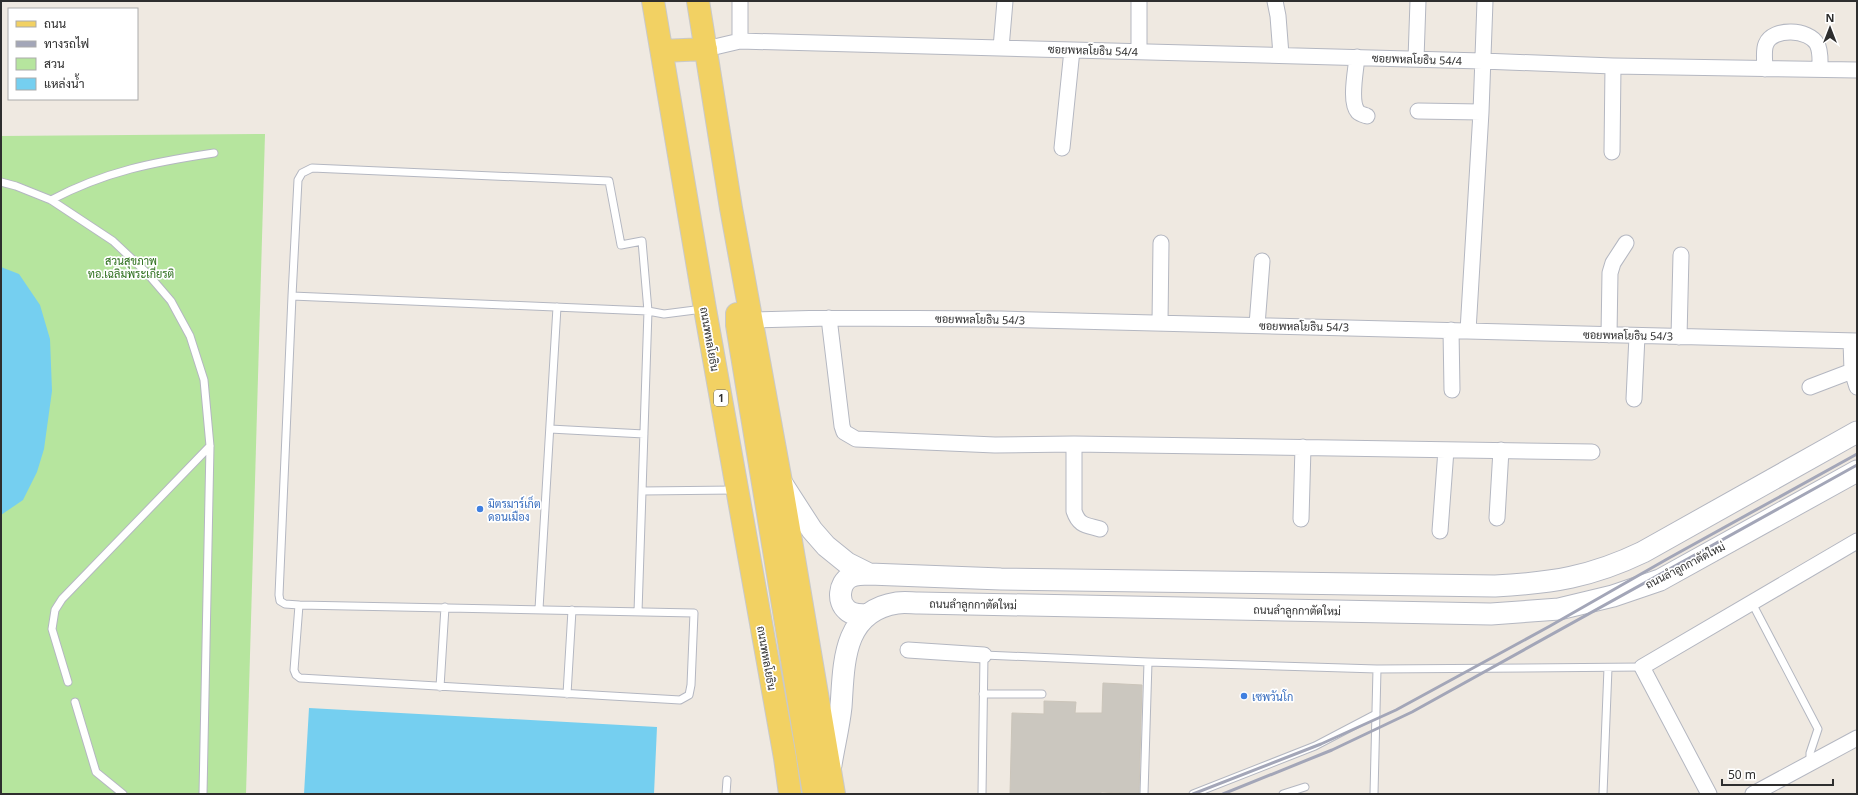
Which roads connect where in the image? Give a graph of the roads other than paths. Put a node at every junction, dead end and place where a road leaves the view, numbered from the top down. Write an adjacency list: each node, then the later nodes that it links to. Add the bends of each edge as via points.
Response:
1 (653, 1): 13 (main road, ถนนพหลโยธิน / 1)
2 (698, 1): 11 (main road)
3 (740, 1): 9 (street)
4 (1005, 1): 10 (street)
5 (1140, 1): 14 (street)
6 (1275, 1): 15 (street)
7 (1418, 1): 17 (street)
8 (1485, 1): 18 (street)
9 (740, 41): 10 (street, ซอยพหลโยธิน 54/4); 11 (street, ซอยพหลโยธิน 54/4)
10 (1001, 48): 12 (street, ซอยพหลโยธิน 54/4)
11 (706, 49): 13 (main road); 33 (main road)
12 (1072, 50): 14 (street, ซอยพหลโยธิน 54/4); 26 (street)
13 (662, 51): 38 (main road, ถนนพหลโยธิน / 1)
14 (1139, 51): 15 (street, ซอยพหลโยธิน 54/4)
15 (1281, 55): 16 (street, ซอยพหลโยธิน 54/4)
16 (1357, 57): 17 (street, ซอยพหลโยธิน 54/4); 25 (street, via 1353,98 1358,112)
17 (1416, 59): 18 (street, ซอยพหลโยธิน 54/4)
18 (1482, 60): 19 (street, ซอยพหลโยธิน 54/4); 24 (street)
19 (1613, 66): 20 (street, ซอยพหลโยธิน 54/4); 27 (street)
20 (1765, 69): 21 (street, ซอยพหลโยธิน 54/4); 21 (street, via 1766,44 1771,36 1783,32 1813,38 1818,46)
21 (1820, 69): 22 (street, ซอยพหลโยธิน 54/4)
22 (1857, 70)
23 (1418, 111): 24 (street)
24 (1481, 112): 45 (street)
25 (1367, 116)
26 (1062, 148)
27 (1612, 152)
28 (214, 153): 30 (lane, via 128,168)
29 (1, 182): 30 (lane)
30 (51, 200): 59 (lane, via 113,241 147,273 171,301 190,336 204,380)
31 (1161, 243): 42 (street)
32 (1626, 243): 46 (street, via 1613,263 1610,273)
33 (739, 249): 41 (main road); 103 (main road, via 737,325)
34 (1680, 255): 48 (street)
35 (1262, 261): 43 (street)
36 (292, 296): 37 (lane); 39 (lane, via 298,180 302,173 312,168 609,181 621,245 642,241); 75 (lane, via 279,595 280,601 285,604)
37 (557, 307): 39 (lane); 55 (lane)
38 (705, 309): 39 (lane, via 664,314); 66 (main road, ถนนพหลโยธิน / 1)
39 (648, 311): 57 (lane)
40 (829, 318): 41 (street, ซอยพหลโยธิน 54/3); 42 (street, ซอยพหลโยธิน 54/3); 58 (street, via 842,426 844,432 850,436 867,441 995,445)
41 (751, 320): 65 (main road)
42 (1160, 323): 43 (street, ซอยพหลโยธิน 54/3)
43 (1257, 325): 44 (street, ซอยพหลโยธิน 54/3)
44 (1451, 330): 45 (street, ซอยพหลโยธิน 54/3); 53 (street)
45 (1468, 331): 46 (street, ซอยพหลโยธิน 54/3)
46 (1609, 335): 47 (street, ซอยพหลโยธิน 54/3)
47 (1637, 336): 48 (street, ซอยพหลโยธิน 54/3); 54 (street)
48 (1679, 337): 49 (street, ซอยพหลโยธิน 54/3)
49 (1854, 341): 50 (street)
50 (1852, 371): 51 (street); 52 (street)
51 (1810, 386)
52 (1857, 387)
53 (1452, 390)
54 (1634, 399)
55 (550, 429): 57 (lane); 77 (lane)
56 (1857, 432): 73 (main road, via 1643,552 1606,569 1552,581 1495,586 1001,579)
57 (644, 434): 67 (lane)
58 (1074, 444): 60 (street); 70 (street, via 1074,511 1077,520)
59 (210, 446): 87 (lane, via 62,599 55,610 52,629); 100 (lane)
60 (1303, 447): 61 (street); 69 (street)
61 (1446, 450): 62 (street); 71 (street)
62 (1500, 450): 63 (street); 68 (street)
63 (1592, 452)
64 (1857, 471): 80 (main road, ถนนลำลูกกาตัดใหม่, via 1660,580 1613,596 1558,609 1491,614 898,603)
65 (781, 482): 73 (main road, via 812,530 826,546 847,563); 96 (main road)
66 (737, 490): 67 (lane); 102 (main road, ถนนพหลโยธิน / 1)
67 (642, 491): 79 (lane)
68 (1497, 518)
69 (1301, 519)
70 (1100, 529)
71 (1440, 531)
72 (1857, 542): 74 (street)
73 (869, 574): 80 (main road, via 848,578 843,584 840,596 847,611)
74 (1752, 603): 84 (street); 95 (lane, via 1818,729 1810,753)
75 (299, 604): 76 (lane); 88 (lane, via 294,670 300,678)
76 (445, 607): 77 (lane); 88 (lane)
77 (539, 610): 78 (lane)
78 (572, 610): 79 (lane); 89 (lane)
79 (638, 612): 89 (lane, via 694,613 691,685 688,695 680,700)
80 (868, 615): 96 (main road, ถนนลำลูกกาตัดใหม่, via 853,632 847,646)
81 (908, 650): 82 (street)
82 (984, 655): 83 (lane); 90 (lane)
83 (1148, 662): 86 (lane); 106 (lane)
84 (1642, 667): 85 (lane); 111 (street)
85 (1608, 668): 86 (lane); 110 (lane)
86 (1377, 669): 93 (lane)
87 (68, 682)
88 (440, 687): 89 (lane)
89 (566, 694)
90 (983, 694): 91 (lane); 105 (lane)
91 (1042, 694)
92 (75, 702): 99 (lane, via 96,772)
93 (1376, 714): 107 (lane, via 1315,746); 109 (lane)
94 (1857, 738): 95 (street)
95 (1810, 763): 112 (street)
96 (830, 767): 104 (main road)
97 (727, 780): 101 (lane)
98 (1305, 787): 108 (lane)
99 (123, 794)
100 (203, 794)
101 (726, 794)
102 (790, 794)
103 (814, 794)
104 (834, 794)
105 (982, 794)
106 (1144, 794)
107 (1193, 794)
108 (1283, 794)
109 (1374, 794)
110 (1603, 794)
111 (1709, 794)
112 (1753, 794)

